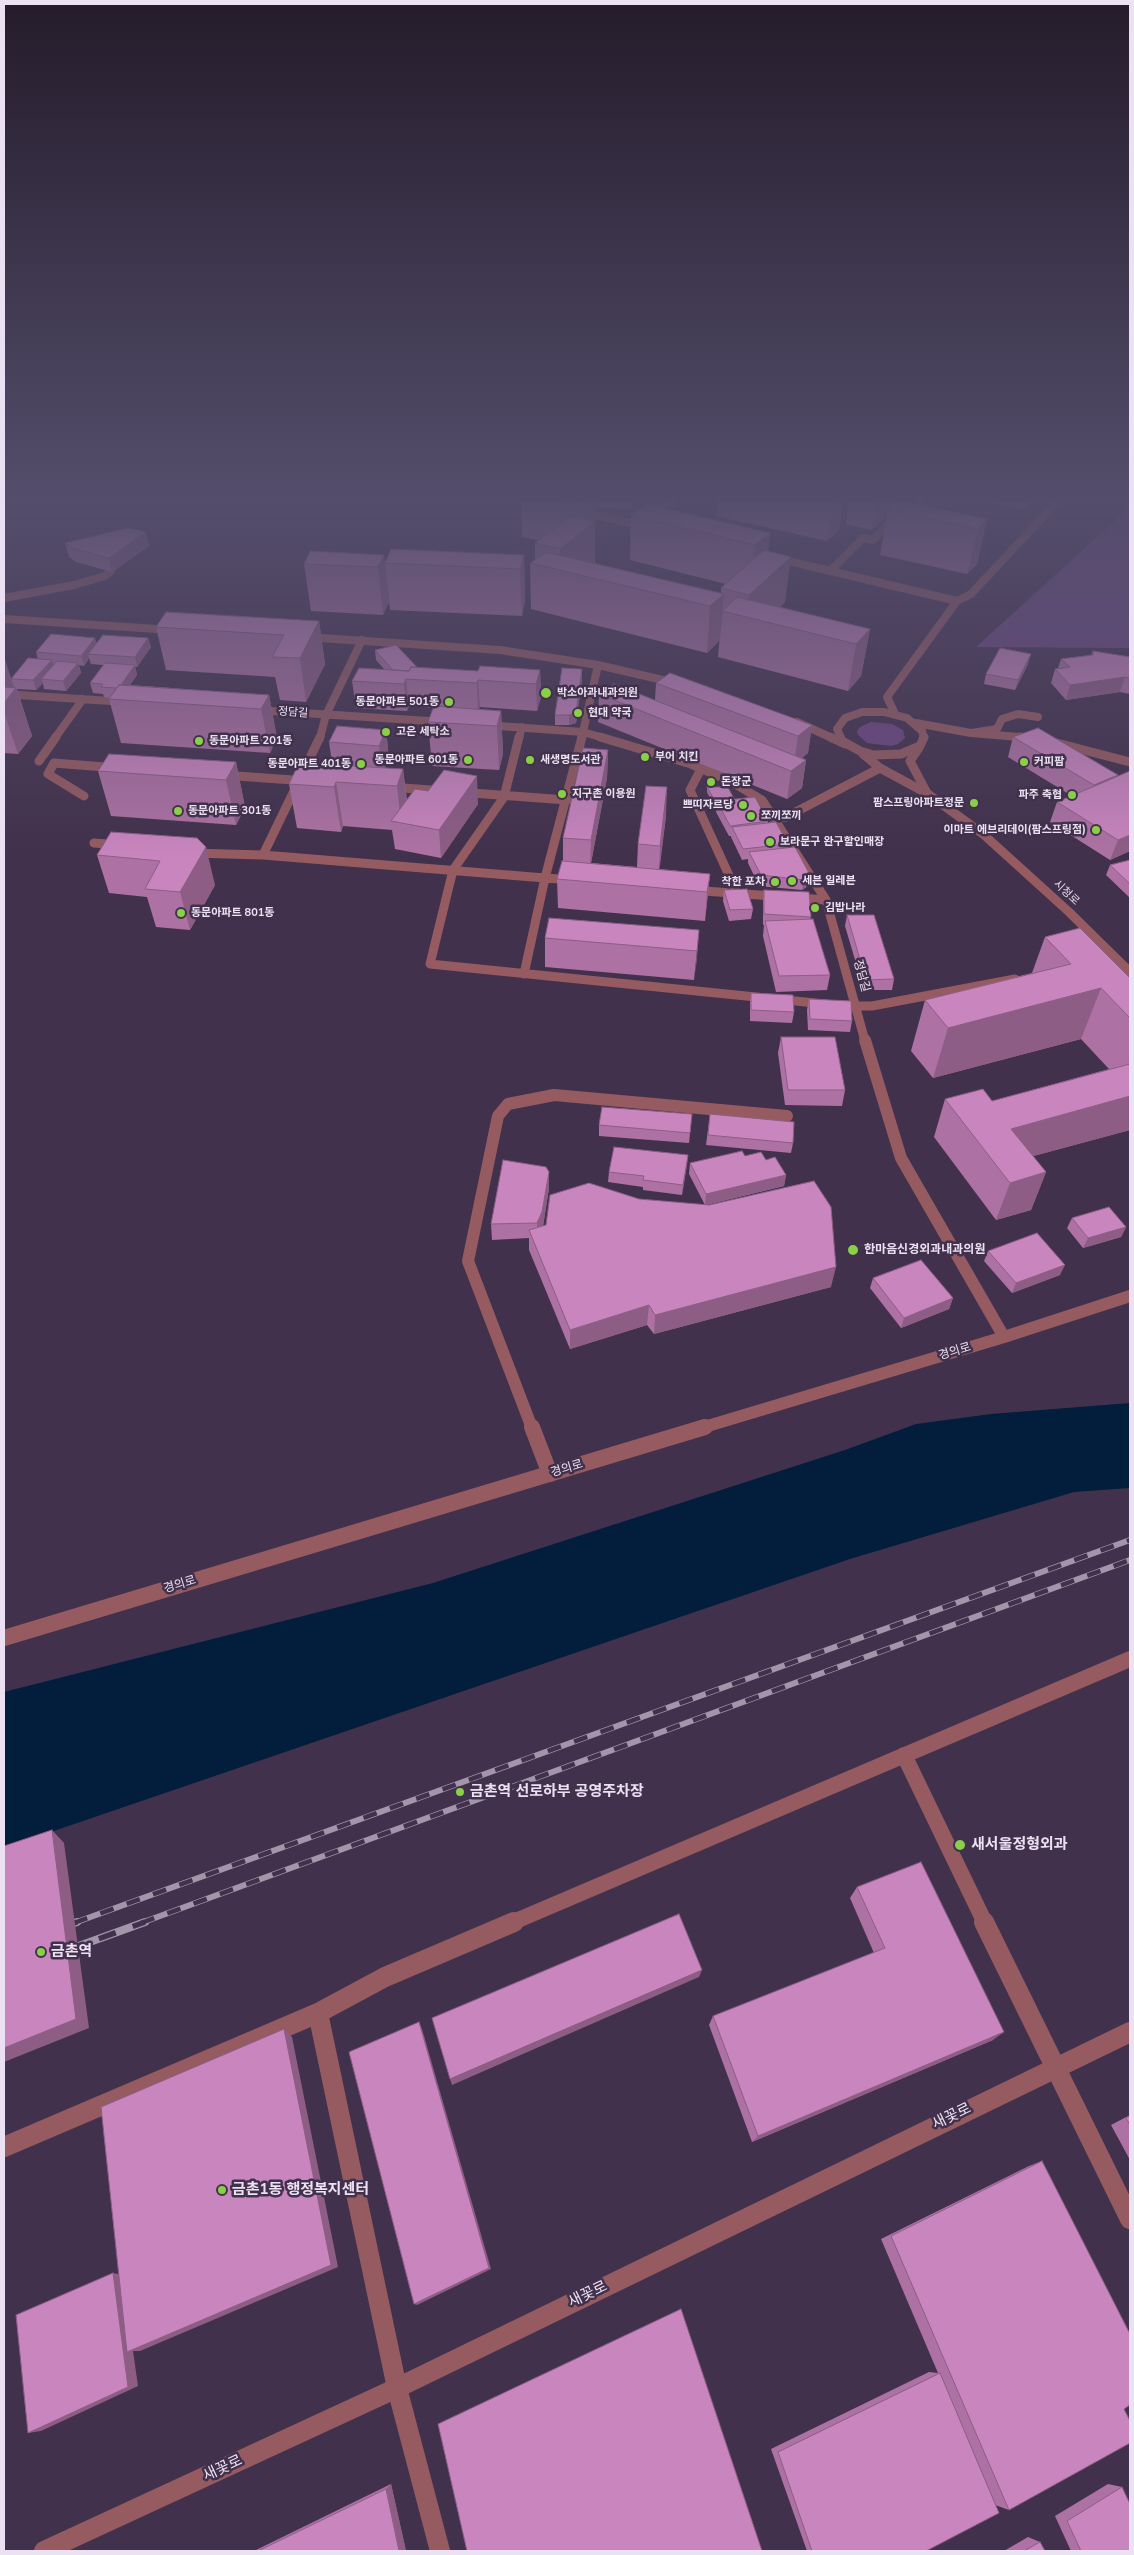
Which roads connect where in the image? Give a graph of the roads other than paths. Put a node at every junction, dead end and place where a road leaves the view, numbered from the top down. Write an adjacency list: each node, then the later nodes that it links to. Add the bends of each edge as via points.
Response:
1 (24, 620): 3 (street)
2 (943, 620): 9 (street)
3 (182, 630)
4 (296, 637): 5 (street)
5 (362, 640): 6 (street, via 500,650); 15 (street)
6 (598, 665): 7 (street); 24 (street)
7 (680, 684)
8 (4, 694): 10 (street)
9 (887, 697): 13 (street); 14 (street)
10 (84, 699): 11 (street); 31 (street)
11 (131, 702)
12 (246, 710): 15 (street, 정담길)
13 (872, 712): 14 (street); 19 (street)
14 (895, 714): 20 (street)
15 (326, 715): 18 (street, 정담길); 37 (street, via 319,741)
16 (1038, 717): 25 (street, via 1018,714 1002,719 997,729)
17 (787, 718): 22 (street)
18 (454, 723)
19 (830, 723): 22 (street); 28 (street)
20 (916, 723): 25 (street); 29 (street, via 924,738)
21 (473, 724): 23 (street, 정담길)
22 (803, 724): 28 (street)
23 (522, 727): 24 (street, 정담길); 42 (street)
24 (583, 732): 34 (street, 정담길); 43 (street)
25 (971, 733): 26 (street)
26 (1038, 738)
27 (1047, 741): 32 (street)
28 (849, 746): 30 (street)
29 (920, 746): 30 (street, via 901,754 873,755); 40 (street, via 910,761)
30 (860, 751): 35 (street)
31 (39, 761)
32 (1130, 762)
33 (123, 768): 41 (street, via 54,763 48,774)
34 (701, 768): 44 (street, 정담길, via 762,800); 53 (street, via 690,790)
35 (880, 768): 40 (street); 44 (street, via 786,817)
36 (212, 774): 37 (street)
37 (300, 781): 38 (street); 48 (street)
38 (320, 782)
39 (379, 786): 42 (street)
40 (928, 794): 55 (street, 시청로, via 983,834 1113,961)
41 (84, 796)
42 (504, 796): 43 (street); 49 (street)
43 (567, 800): 50 (street)
44 (775, 817): 54 (street, 정담길)
45 (94, 843): 46 (street)
46 (132, 847)
47 (179, 851): 48 (street)
48 (263, 855): 49 (street)
49 (453, 870): 50 (street); 56 (street, via 430,964)
50 (545, 878): 51 (street); 56 (street)
51 (584, 881)
52 (681, 889): 53 (street)
53 (738, 895): 54 (street)
54 (826, 900): 58 (street, 정담길)
55 (1130, 972)
56 (524, 974): 58 (street)
57 (1030, 976): 58 (street)
58 (855, 1007): 61 (street, 정담길, via 901,1158)
59 (787, 1116): 62 (street, via 554,1096 508,1104 498,1116 468,1261)
60 (1130, 1296): 61 (street, 경의로)
61 (1004, 1337): 62 (street, 경의로)
62 (550, 1474): 63 (street, 경의로)
63 (4, 1638)
64 (1128, 1663): 65 (street)
65 (904, 1755): 66 (street, via 385,1977); 68 (street)
66 (318, 2013): 69 (street); 71 (street)
67 (1130, 2032): 68 (street, 새꽃로)
68 (1054, 2067): 70 (street); 71 (street, 새꽃로)
69 (4, 2147)
70 (1130, 2219)
71 (397, 2388): 72 (street, 새꽃로); 73 (street)
72 (44, 2551)
73 (440, 2551)

